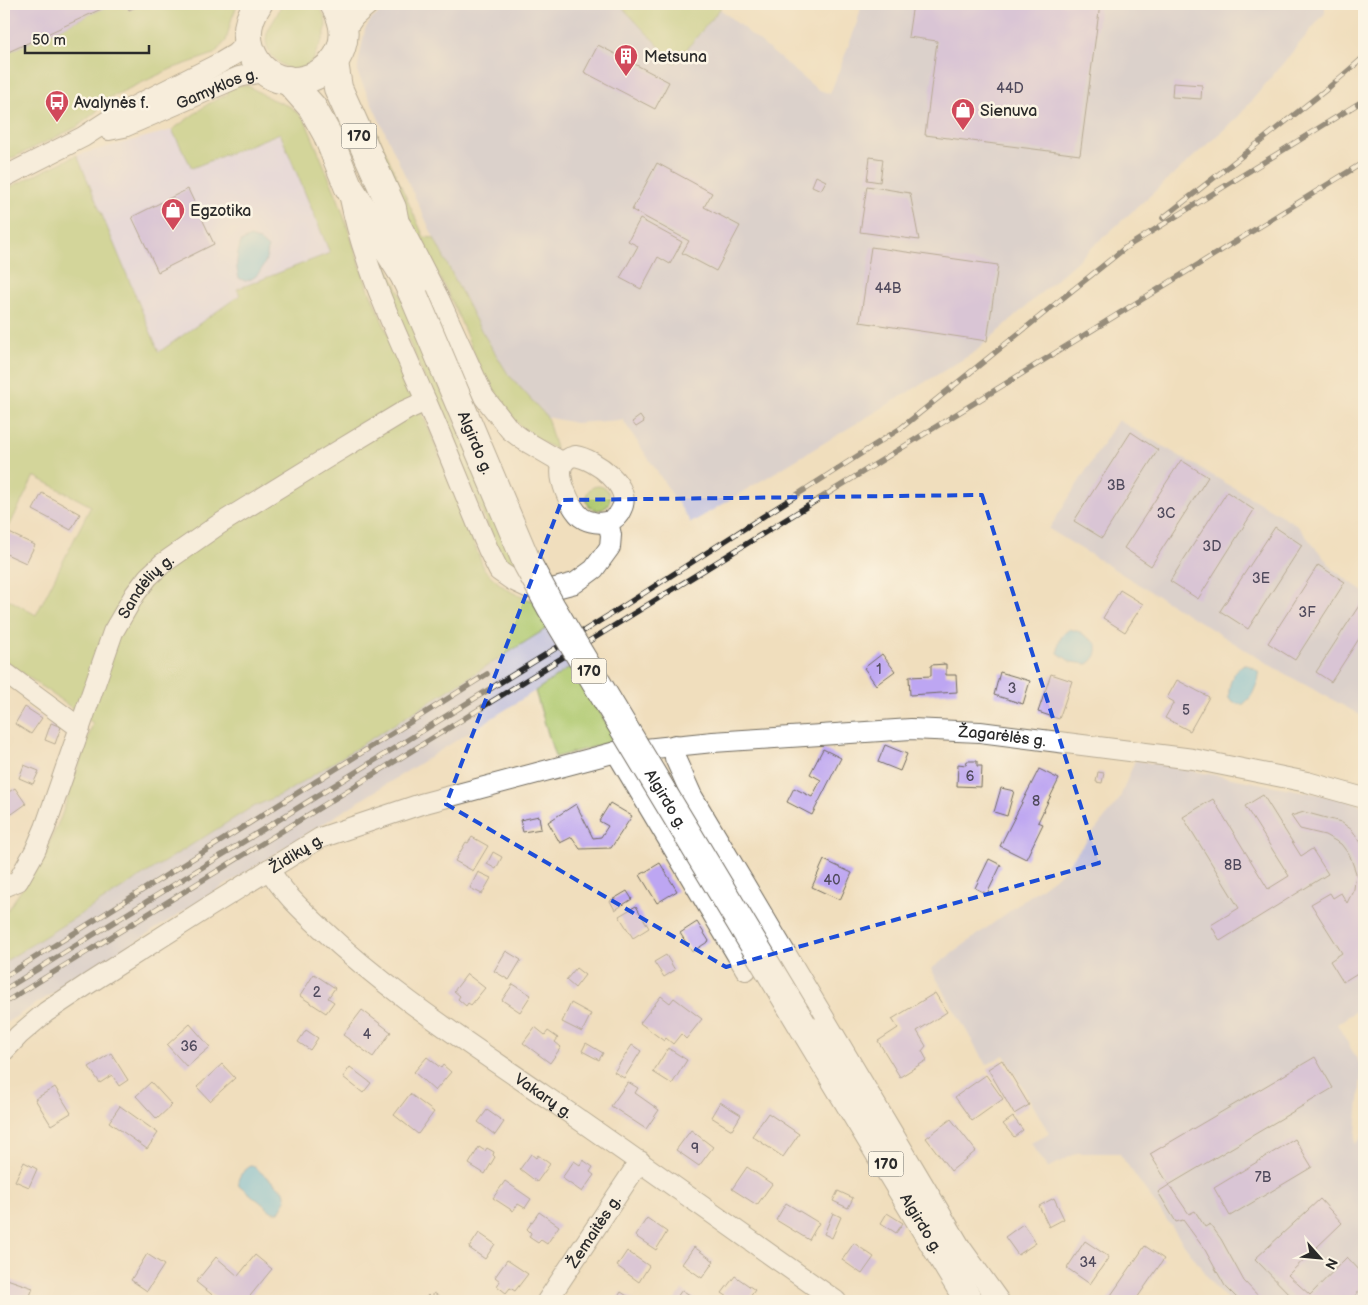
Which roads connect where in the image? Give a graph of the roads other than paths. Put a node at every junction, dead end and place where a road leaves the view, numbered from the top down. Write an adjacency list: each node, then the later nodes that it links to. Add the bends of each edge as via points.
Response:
1 (258, 4): 5 (main road, via 248,26)
2 (334, 4): 4 (main road)
3 (369, 4): 4 (street, via 354,17)
4 (344, 32): 6 (main road)
5 (248, 41): 7 (main road, Algirdo g., via 254,57); 8 (street, Gamyklos g., via 220,63 117,115)
6 (334, 62): 7 (main road, via 325,71 301,81); 11 (main road, Algirdo g. / 170, via 338,88)
7 (277, 76): 8 (street, Gamyklos g., via 239,77 124,127); 10 (main road, Algirdo g. / 170, via 312,107)
8 (83, 137): 9 (street, Gamyklos g.)
9 (4, 177)
10 (348, 186): 12 (main road, Algirdo g. / 170); 13 (street, via 358,234 380,298)
11 (392, 208): 12 (main road, Algirdo g. / 170); 14 (street, via 484,397 510,430)
12 (409, 285): 28 (main road, Algirdo g. / 170, bridge, via 527,562 551,607)
13 (426, 401): 15 (street, via 488,549 499,571 512,580 530,588 552,589 575,582 594,569 610,547); 17 (street, Sandėlių g., via 406,410 218,525 148,577 134,594 113,632)
14 (563, 463): 15 (street, via 563,485 575,509 590,522); 15 (street, via 575,456 589,460 619,485 624,495 622,508)
15 (608, 522)
16 (4, 672): 17 (street)
17 (80, 728): 22 (street, Sandėlių g., via 35,851 18,881)
18 (675, 746): 19 (street, Žagarėlės g.); 20 (street, Žagarėlės g., via 911,729 980,732 1193,758 1307,782); 29 (street, via 675,758 692,796 961,1248)
19 (625, 750): 21 (street, Židikų g., via 422,804 320,838); 23 (street)
20 (1364, 798)
21 (269, 870): 24 (street, Židikų g., via 46,1012); 25 (street, Vakarų g., via 283,891 338,945 435,1020)
22 (4, 887)
23 (746, 970)
24 (4, 1051)
25 (640, 1161): 26 (street, Žemaitės g.); 27 (street, Vakarų g.)
26 (547, 1301)
27 (836, 1301)
28 (969, 1301)
29 (1000, 1301)

